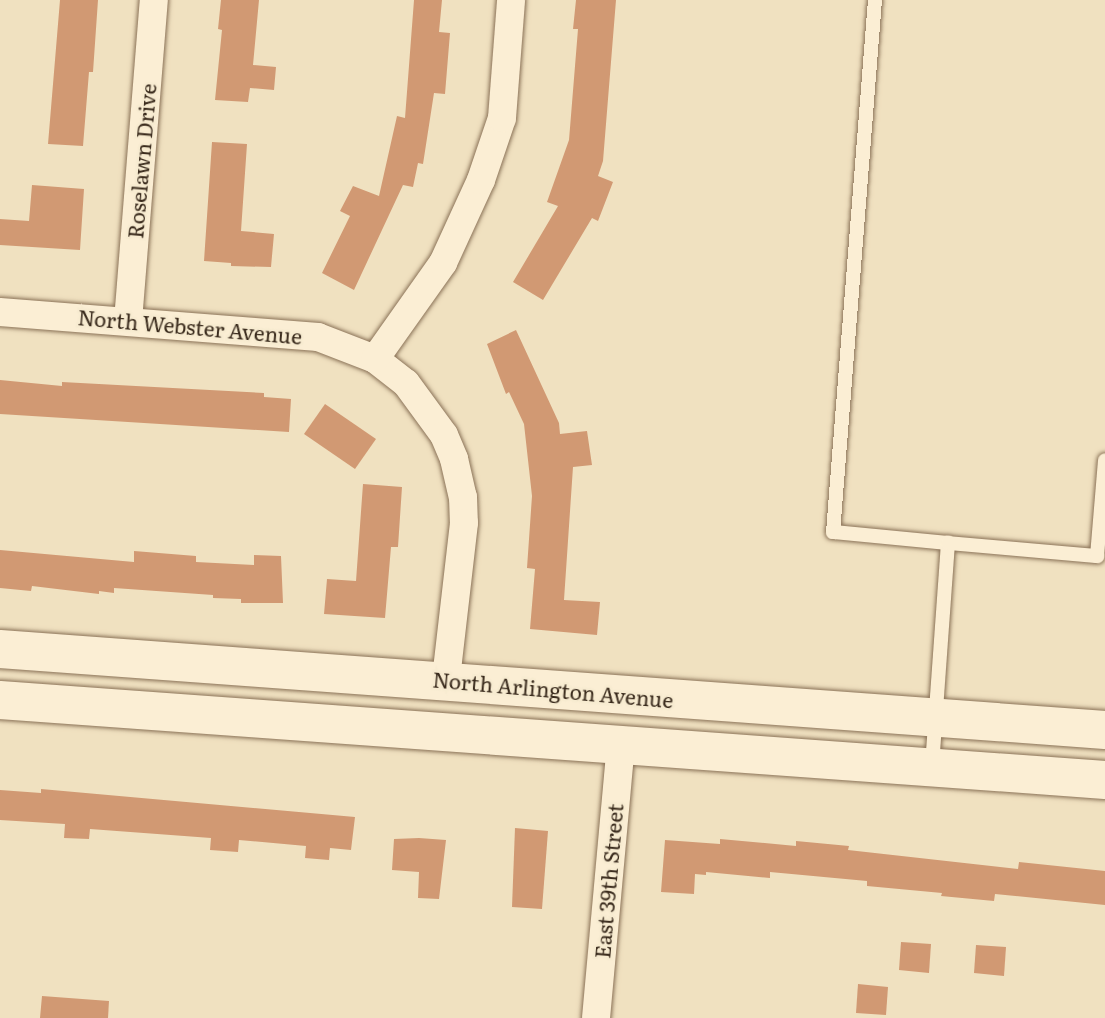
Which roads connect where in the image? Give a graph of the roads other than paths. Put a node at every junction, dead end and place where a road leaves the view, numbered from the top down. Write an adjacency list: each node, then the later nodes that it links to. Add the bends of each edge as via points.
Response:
1 (154, 0): 5 (street, Roselawn Drive)
2 (511, 0): 6 (street, via 502,118 481,180 443,263)
3 (875, 0): 8 (lane, via 834,532)
4 (0, 312): 5 (street, North Webster Avenue)
5 (128, 321): 6 (street, North Webster Avenue, via 300,334)
6 (375, 359): 11 (street, via 406,383 437,423 454,459 463,497)
7 (1105, 460): 9 (lane)
8 (948, 543): 9 (lane); 13 (lane)
9 (1101, 556)
10 (0, 649): 11 (main road, North Arlington Avenue)
11 (446, 680): 13 (main road, North Arlington Avenue)
12 (0, 700): 15 (main road)
13 (936, 716): 14 (main road, North Arlington Avenue); 16 (lane)
14 (1105, 730)
15 (621, 744): 16 (main road); 18 (street, East 39th Street)
16 (932, 767): 17 (main road)
17 (1105, 780)
18 (596, 1018)

